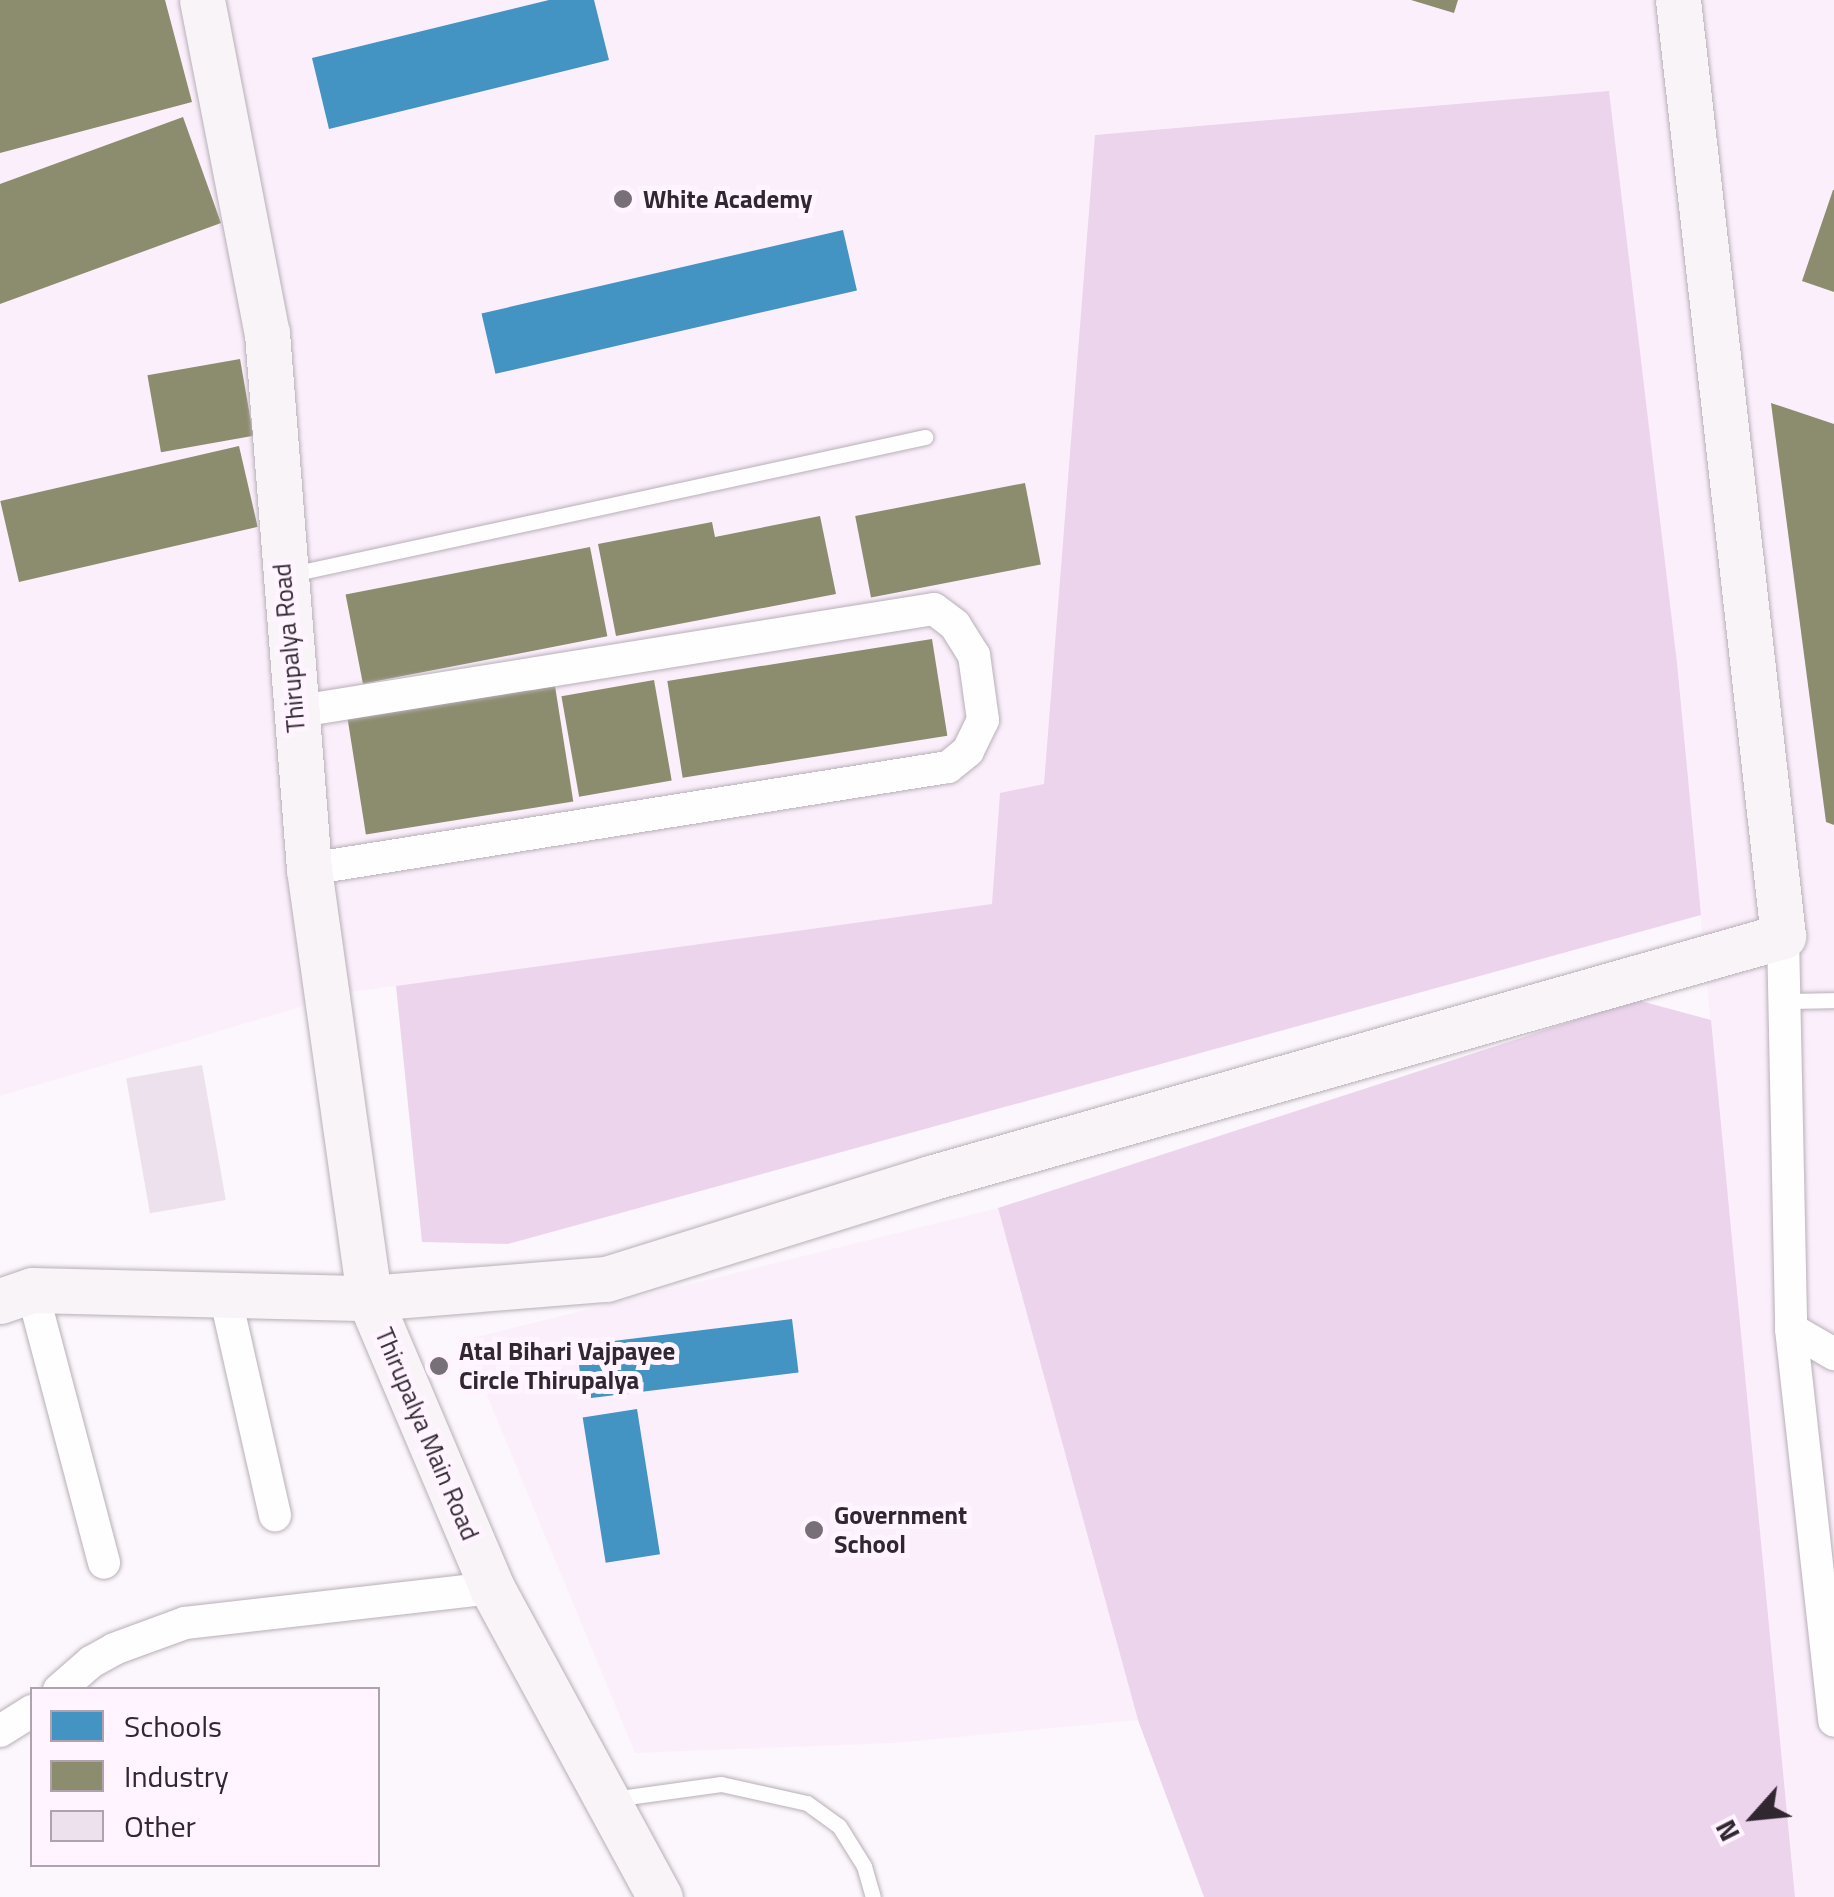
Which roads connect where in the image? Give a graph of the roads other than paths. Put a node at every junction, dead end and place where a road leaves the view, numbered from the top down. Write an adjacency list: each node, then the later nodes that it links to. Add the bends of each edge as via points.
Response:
1 (202, 0): 4 (street, Thirupalya Road, via 266,333)
2 (1678, 0): 7 (street)
3 (925, 438): 4 (lane)
4 (283, 576): 5 (street, Thirupalya Road)
5 (294, 712): 6 (street, Thirupalya Road); 6 (street, via 934,608 955,624 974,655 983,720 968,752 948,768)
6 (309, 868): 12 (street, Thirupalya Road)
7 (1782, 936): 9 (street); 12 (street, via 930,1178 606,1279)
8 (1834, 1000): 9 (lane)
9 (1784, 1001): 13 (street)
10 (16, 1295): 11 (street, Thirupalya Main Road); 16 (street)
11 (225, 1295): 12 (street, Thirupalya Main Road); 15 (street)
12 (370, 1298): 17 (street, Thirupalya Main Road)
13 (1791, 1329): 14 (street); 20 (street)
14 (1834, 1354)
15 (275, 1516)
16 (104, 1563)
17 (492, 1588): 18 (street, via 185,1622 103,1655); 22 (street, Thirupalya Main Road)
18 (63, 1687)
19 (30, 1712): 21 (street)
20 (1834, 1721)
21 (0, 1731)
22 (606, 1801): 23 (street, Thirupalya Main Road); 24 (lane, via 721,1784 807,1803 839,1826 864,1866)
23 (660, 1897)
24 (873, 1897)

